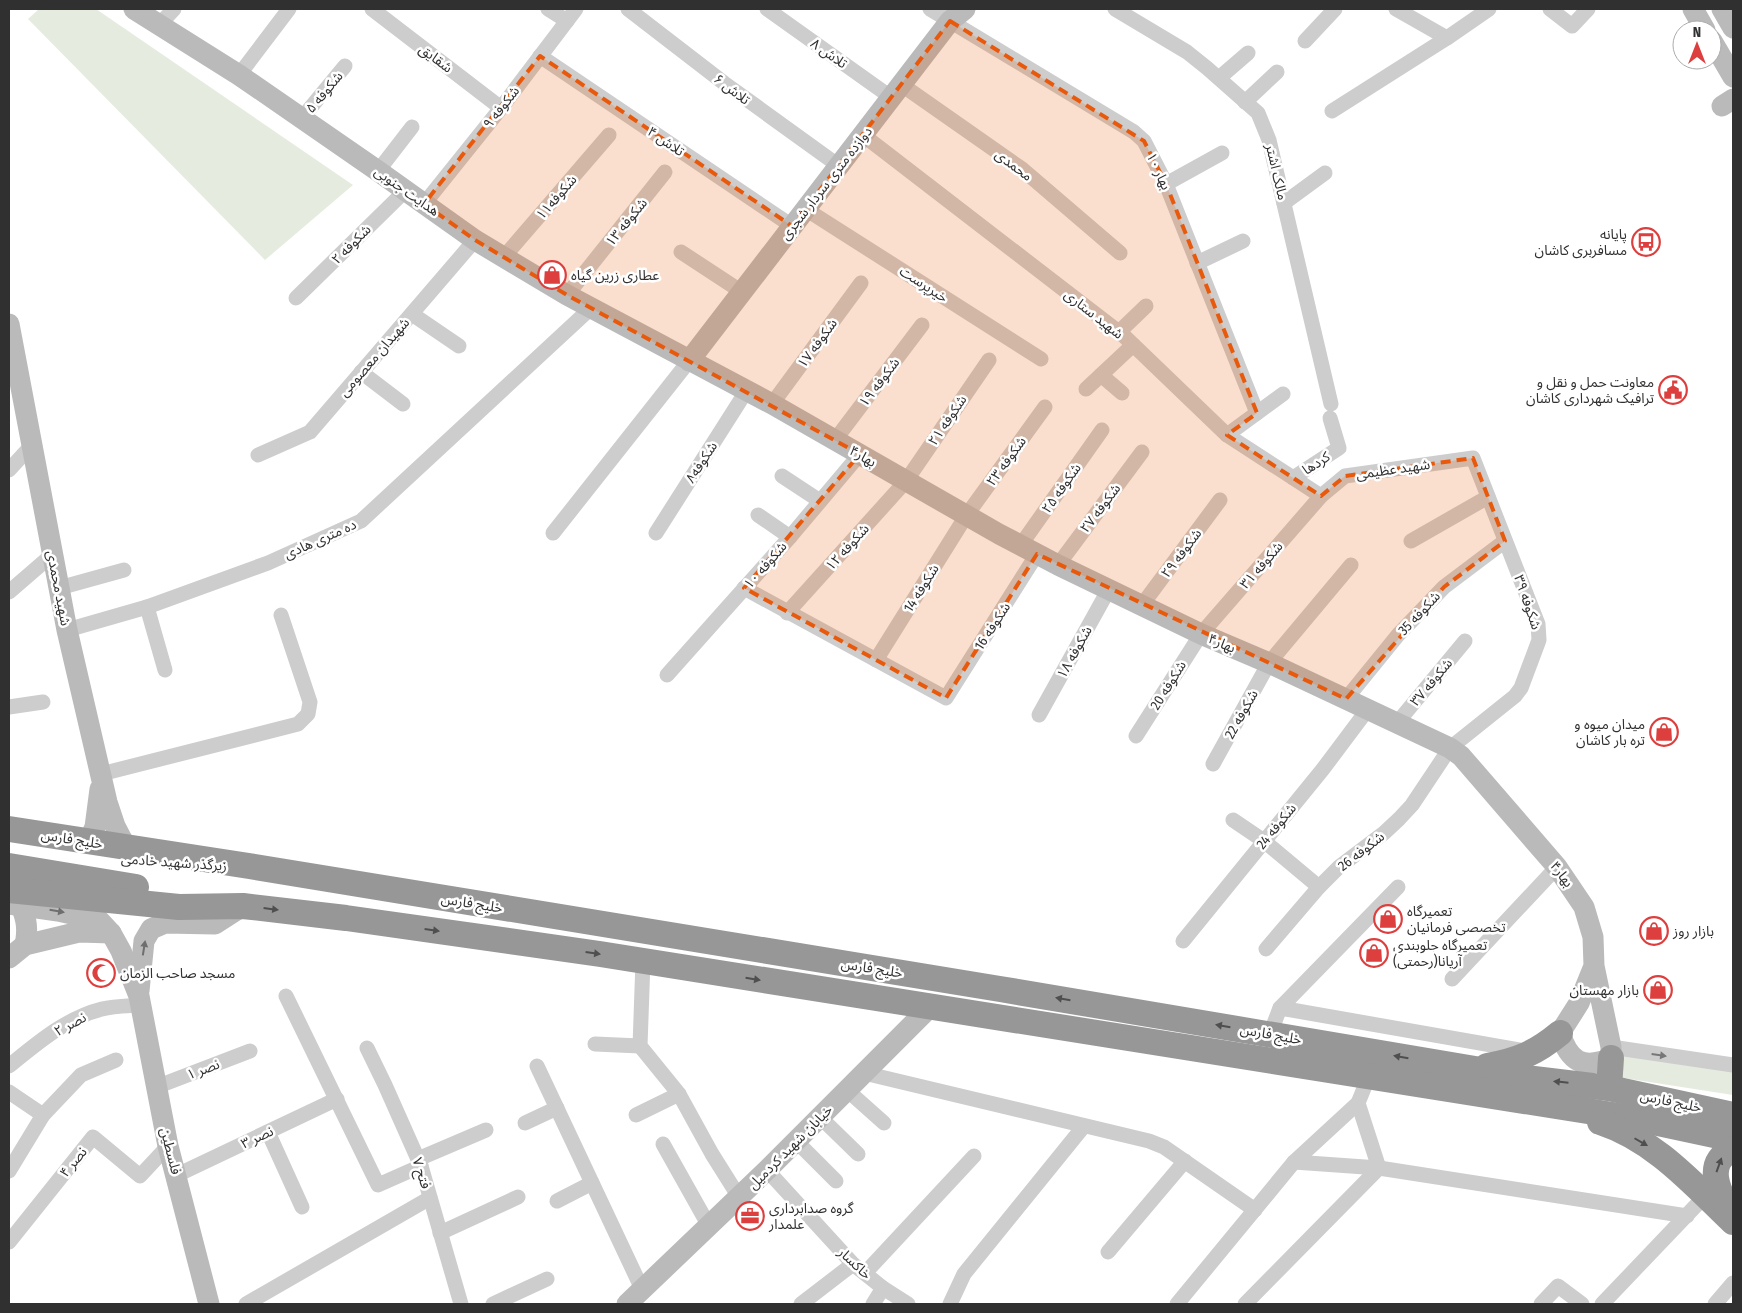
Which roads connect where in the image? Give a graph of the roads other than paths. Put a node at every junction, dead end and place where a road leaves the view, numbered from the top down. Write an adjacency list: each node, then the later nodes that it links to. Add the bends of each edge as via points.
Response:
1 (134, 9): 21 (street, هدایت جنوبی)
2 (174, 9): 21 (street)
3 (290, 9): 30 (street)
4 (372, 9): 35 (street, شقایق)
5 (548, 9): 20 (street)
6 (576, 9): 20 (street, شکوفه ۹)
7 (628, 9): 42 (street, تلاش ۶)
8 (767, 9): 33 (street, تلاش ۸)
9 (930, 9): 18 (street, بهار ۱۰)
10 (1115, 9): 32 (street, مالک اشتر, via 1187,52)
11 (1335, 9): 24 (street)
12 (1488, 9): 23 (street)
13 (1550, 9): 14 (street, via 1572,26)
14 (1588, 9)
15 (1693, 9): 19 (street)
16 (1722, 9): 22 (street)
17 (1407, 11): 23 (street)
18 (958, 15): 33 (street, دوازده متری سردار شجری); 46 (street, بهار ۱۰, via 1134,132 1150,150)
19 (1699, 20)
20 (567, 21): 26 (street, شکوفه ۹)
21 (159, 25): 30 (street, هدایت جنوبی)
22 (1733, 28)
23 (1447, 38): 36 (street)
24 (1305, 41)
25 (1248, 53): 32 (street)
26 (540, 56): 35 (street, شکوفه ۹); 51 (street, تلاش ۴)
27 (1722, 59): 31 (street)
28 (345, 66): 37 (street, شکوفه ۵)
29 (1277, 72): 34 (street)
30 (239, 75): 37 (street, هدایت جنوبی)
31 (1733, 77)
32 (1219, 78): 34 (street, مالک اشتر)
33 (897, 91): 40 (street, دوازده متری سردار شجری); 55 (street, محمدی, via 1022,169)
34 (1246, 102): 48 (street, مالک اشتر, via 1265,127)
35 (501, 108): 49 (street, شکوفه ۹)
36 (1332, 111)
37 (302, 118): 43 (street, هدایت جنوبی)
38 (412, 127): 43 (street)
39 (609, 134): 56 (street, شکوفه۱۱)
40 (863, 135): 42 (street, دوازده متری سردار شجری); 67 (street, شهید ستاری)
41 (1222, 153): 46 (street)
42 (839, 166): 50 (street, دوازده متری سردار شجری)
43 (378, 171): 47 (street, هدایت جنوبی)
44 (665, 172): 60 (street, شکوفه ۱۳)
45 (1325, 172): 48 (street)
46 (1166, 184): 57 (street, بهار ۱۰)
47 (406, 190): 49 (street, هدایت جنوبی); 61 (street, شکوفه ۲)
48 (1284, 203): 82 (street, مالک اشتر)
49 (424, 204): 52 (street, هدایت جنوبی)
50 (806, 210): 51 (street, دوازده متری سردار شجری); 70 (street, خیرپرست)
51 (792, 226): 59 (street, دوازده متری سردار شجری)
52 (476, 240): 56 (street, هدایت جنوبی); 64 (street, شهیدان معصومی)
53 (1243, 240): 57 (street)
54 (681, 252): 59 (street)
55 (1120, 253)
56 (503, 258): 60 (street, هدایت جنوبی)
57 (1197, 263): 83 (street, بهار ۱۰)
58 (862, 283): 80 (street, شکوفه ۱۷)
59 (742, 292): 72 (street, دوازده متری سردار شجری)
60 (568, 295): 63 (street, هدایت جنوبی)
61 (296, 298)
62 (1146, 306): 67 (street)
63 (591, 308): 72 (street, هدایت جنوبی); 117 (street, ده متری هادی, via 361,521 268,563)
64 (412, 314): 69 (street); 73 (street, شهیدان معصومی)
65 (922, 325): 86 (street, شکوفه ۱۹)
66 (10, 332): 87 (street, شهید محمدی)
67 (1119, 332): 68 (street, شهید ستاری)
68 (1133, 344): 74 (street); 85 (street, شهید ستاری)
69 (459, 346)
70 (1041, 359)
71 (989, 360): 95 (street, شکوفه ۲۱)
72 (689, 361): 76 (street, بهار۴); 102 (street)
73 (361, 372): 79 (street); 90 (street, شهیدان معصومی, via 310,432)
74 (1101, 375): 75 (street); 77 (street)
75 (1086, 389)
76 (747, 390): 80 (street, بهار۴); 103 (street, شکوفه۸)
77 (1122, 393)
78 (1282, 394): 83 (street)
79 (403, 404)
80 (772, 404): 86 (street, بهار۴)
81 (1045, 407): 101 (street, شکوفه ۲۳)
82 (1330, 411): 94 (street, کردها, via 1339,448)
83 (1257, 413): 85 (street)
84 (1102, 430): 107 (street, شکوفه ۲۵)
85 (1227, 434): 94 (street, شهید ستاری)
86 (835, 440): 89 (street, بهار۴)
87 (32, 446): 92 (street); 108 (street, شهید محمدی)
88 (1142, 452): 109 (street, شکوفه ۲۷)
89 (860, 454): 95 (street, بهار۴); 99 (street, شکوفه ۱۰)
90 (258, 455)
91 (1473, 458): 96 (street, شهید عظیمی, via 1344,476); 97 (street, شکوفه ۳۹)
92 (9, 470)
93 (782, 476): 99 (street)
94 (1293, 478): 96 (street, شهید ستاری)
95 (906, 481): 101 (street, بهار۴); 118 (street, شکوفه ۱۲)
96 (1321, 496): 121 (street, شکوفه ۳۱)
97 (1488, 497): 105 (street, شکوفه ۳۹); 106 (street)
98 (1220, 500): 116 (street, شکوفه ۲۹)
99 (820, 502): 104 (street, شکوفه ۱۰)
100 (758, 516): 104 (street)
101 (966, 516): 107 (street, بهار۴); 123 (street, شکوفه 14)
102 (553, 533)
103 (656, 533)
104 (790, 537): 113 (street, شکوفه ۱۰)
105 (1505, 540): 127 (street, شکوفه 35, via 1444,587 1398,635); 134 (street, شکوفه ۳۹, via 1538,624 1539,640 1519,692)
106 (1411, 541)
107 (1029, 550): 109 (street, بهار۴); 123 (street, شکوفه 16, via 946,698)
108 (53, 554): 112 (street, شهید محمدی); 115 (street)
109 (1058, 565): 114 (street, بهار۴)
110 (1351, 565): 124 (street, شکوفه 22)
111 (124, 570): 112 (street)
112 (60, 588): 120 (street, شهید محمدی)
113 (744, 588): 118 (street); 126 (street, شکوفه ۱۰)
114 (1109, 589): 116 (street, بهار۴); 131 (street, شکوفه ۱۸)
115 (9, 592)
116 (1142, 605): 121 (street, بهار۴)
117 (147, 607): 120 (street, ده متری هادی); 125 (street)
118 (787, 612): 123 (street)
119 (281, 615): 136 (street, via 310,702 308,714 298,724)
120 (67, 630): 136 (street, شهید محمدی)
121 (1201, 634): 124 (street, بهار۴); 133 (street, شکوفه 20)
122 (1465, 641): 132 (street, شکوفه ۳۷)
123 (876, 660)
124 (1269, 663): 127 (street, بهار۴); 135 (street, شکوفه 22)
125 (165, 670)
126 (666, 675)
127 (1346, 699): 130 (street, بهار۴)
128 (43, 702): 129 (street)
129 (9, 707)
130 (1368, 709): 132 (street, بهار۴); 140 (street, شکوفه 24)
131 (1039, 715)
132 (1397, 723): 134 (street, بهار۴)
133 (1136, 736)
134 (1450, 748): 145 (street, بهار۴, via 1461,756); 147 (street, شکوفه 26, via 1400,819)
135 (1213, 764)
136 (101, 774): 139 (street, via 95,827); 142 (street, شهید محمدی, via 115,826)
137 (1233, 820): 140 (street)
138 (9, 829): 139 (highway, خلیج فارس)
139 (89, 841): 142 (highway, خلیج فارس)
140 (1264, 841): 147 (street); 151 (street, شکوفه 24)
141 (9, 847): 144 (highway, زیرگذر شهید خادمی, via 176,864)
142 (126, 847): 144 (highway, خلیج فارس)
143 (9, 866): 149 (highway, زیرگذر شهید خادمی)
144 (249, 866): 163 (highway, خلیج فارس, one-way to 144)
145 (1558, 867): 156 (street, بهار۴, via 1588,916); 157 (street)
146 (1398, 887): 161 (street)
147 (1319, 888): 153 (street, شکوفه 26)
148 (13, 900): 149 (highway, خلیج فارس, via 179,907); 150 (street, فلسطین, one-way to 150, via 99,920); 152 (street, via 27,920)
149 (243, 906): 155 (highway, خلیج فارس, one-way to 155); 159 (street, فلسطین, one-way to 149, via 144,941 152,929 165,923 215,924)
150 (111, 933): 152 (street, via 79,932); 159 (street, فلسطین)
151 (1183, 941)
152 (25, 945): 154 (street)
153 (1266, 949)
154 (9, 958)
155 (643, 961): 160 (highway, خلیج فارس, one-way to 160); 165 (street)
156 (1594, 966): 162 (street, via 1579,1003); 169 (street, بهار۴)
157 (1452, 979)
158 (286, 996): 182 (street)
159 (140, 1000): 172 (street, نصر ۲, via 82,1016 32,1047); 177 (street, فلسطین)
160 (930, 1008): 175 (street, خیابان شهید کردمیل); 176 (highway, خلیج فارس)
161 (1280, 1008): 163 (street); 168 (street)
162 (1560, 1033): 168 (highway); 169 (street, via 1565,1050 1574,1059 1589,1064 1601,1062)
163 (1270, 1034): 174 (highway, خلیج فارس, one-way to 163)
164 (595, 1044): 165 (street)
165 (640, 1046): 181 (street)
166 (368, 1048): 205 (street, فتح ۷)
167 (250, 1050): 177 (street, نصر ۱)
168 (1532, 1052): 174 (highway, via 1498,1064)
169 (1611, 1053): 171 (street, one-way to 171); 178 (highway)
170 (116, 1060): 190 (street, via 81,1075)
171 (1733, 1065)
172 (9, 1066)
173 (537, 1066): 186 (street)
174 (1455, 1066): 178 (highway, خلیج فارس, one-way to 174, via 1534,1080)
175 (864, 1073): 179 (street, خیابان شهید کردمیل); 193 (street)
176 (1369, 1076): 184 (highway, خلیج فارس); 185 (street)
177 (156, 1087): 199 (street, فلسطین)
178 (1609, 1088): 183 (highway); 188 (highway, خلیج فارس)
179 (848, 1090): 189 (street, خیابان شهید کردمیل); 192 (street)
180 (9, 1092): 190 (street)
181 (679, 1094): 187 (street); 214 (street)
182 (337, 1099): 195 (street, نصر ۳); 205 (street, via 378,1185)
183 (1733, 1101)
184 (1530, 1102): 196 (highway, خلیج فارس, via 1644,1120); 212 (highway, one-way to 212, via 1624,1132 1674,1165)
185 (1358, 1103): 204 (street); 206 (street)
186 (557, 1108): 191 (street); 211 (street)
187 (636, 1115)
188 (1733, 1115)
189 (820, 1117): 197 (street, خیابان شهید کردمیل); 201 (street)
190 (40, 1120): 208 (street)
191 (525, 1123)
192 (884, 1123)
193 (1084, 1126): 203 (street, via 1149,1141); 239 (street, via 964,1274)
194 (486, 1130): 205 (street)
195 (268, 1132): 209 (street, نصر ۳); 217 (street)
196 (1733, 1140)
197 (796, 1141): 207 (street, خیابان شهید کردمیل); 210 (street)
198 (663, 1144): 221 (street)
199 (168, 1146): 209 (street, فلسطین); 223 (street, نصر ۴, via 140,1176 93,1137)
200 (1733, 1149): 220 (highway, one-way to 200, via 1716,1178 1718,1161)
201 (858, 1154)
202 (974, 1156): 226 (street)
203 (1185, 1161): 218 (street); 224 (street)
204 (1294, 1162): 206 (street); 218 (street)
205 (420, 1163): 215 (street, فتح ۷)
206 (1379, 1168): 219 (street); 241 (street)
207 (767, 1170): 214 (street, خیابان شهید کردمیل); 225 (street, خاکسار)
208 (9, 1171)
209 (177, 1174): 232 (street, فلسطین)
210 (836, 1181)
211 (592, 1183): 216 (street); 230 (street)
212 (1706, 1195): 219 (street); 220 (highway)
213 (518, 1197): 222 (street)
214 (739, 1197): 221 (street, خیابان شهید کردمیل)
215 (430, 1198): 222 (street, فتح ۷); 233 (street)
216 (556, 1201)
217 (302, 1207)
218 (1255, 1210): 240 (street)
219 (1686, 1216): 244 (street)
220 (1733, 1220)
221 (709, 1226): 230 (street, خیابان شهید کردمیل)
222 (440, 1233): 231 (street, فتح ۷)
223 (9, 1242)
224 (1108, 1252)
225 (853, 1264): 226 (street, خاکسار); 236 (street)
226 (865, 1274): 229 (street, خاکسار)
227 (547, 1279): 234 (street)
228 (1733, 1283): 245 (street)
229 (883, 1288): 237 (street); 238 (street, خاکسار)
230 (642, 1289): 235 (street, خیابان شهید کردمیل)
231 (456, 1301)
232 (209, 1304)
233 (246, 1304)
234 (492, 1304)
235 (627, 1304)
236 (802, 1304)
237 (873, 1304)
238 (908, 1304)
239 (950, 1304)
240 (1177, 1304)
241 (1246, 1304)
242 (1541, 1304): 243 (street, via 1558,1286)
243 (1582, 1304)
244 (1602, 1304)
245 (1714, 1304)

